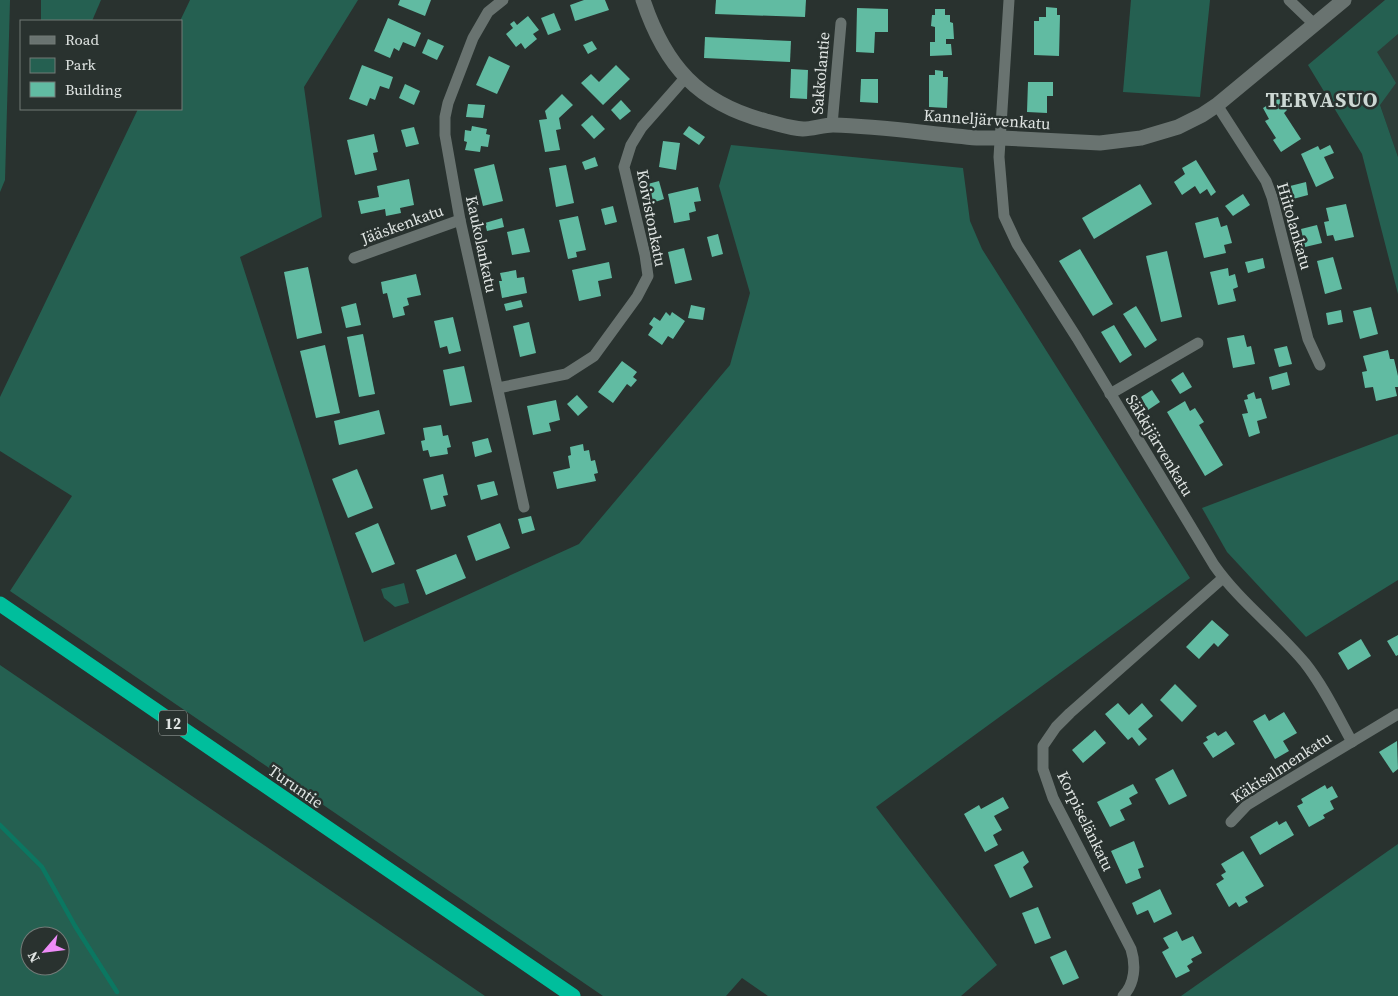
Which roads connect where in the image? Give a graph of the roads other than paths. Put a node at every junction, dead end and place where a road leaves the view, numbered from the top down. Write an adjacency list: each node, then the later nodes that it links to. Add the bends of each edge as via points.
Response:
1 (503, 0): 12 (street, Kaukolankatu, via 488,12 473,38 445,118 447,156)
2 (643, 0): 8 (street, Kanneljärvenkatu, via 660,40)
3 (1009, 0): 11 (street, Säkkijärvenkatu)
4 (1289, 0): 7 (street)
5 (1344, 0): 7 (street, Kanneljärvenkatu)
6 (840, 23): 10 (street, Sakkolantie)
7 (1314, 24): 9 (street, Kanneljärvenkatu)
8 (686, 77): 10 (street, Kanneljärvenkatu, via 709,97 741,114 805,129); 16 (street, Koivistonkatu, via 630,144 624,167 648,276 637,297 594,356 566,374)
9 (1217, 105): 11 (street, Kanneljärvenkatu, via 1178,127 1141,138 1100,142); 15 (street, Hiitolankatu, via 1269,189 1308,339)
10 (832, 125): 11 (street, Kanneljärvenkatu)
11 (1001, 138): 17 (street, Säkkijärvenkatu, via 999,157 1004,216 1017,244)
12 (460, 220): 13 (street, Jääskenkatu); 16 (street, Kaukolankatu)
13 (354, 258)
14 (1198, 342): 17 (street)
15 (1320, 365)
16 (498, 388): 18 (street, Kaukolankatu)
17 (1110, 394): 19 (street, Säkkijärvenkatu)
18 (524, 507)
19 (1223, 578): 22 (street, Säkkijärvenkatu, via 1306,664 1322,686); 25 (street, Korpiselänkatu, via 1070,713 1043,746 1043,769 1053,798 1131,950 1134,971)
20 (0, 604): 24 (highway, Turuntie / 12)
21 (1398, 714): 22 (street, Käkisalmenkatu)
22 (1352, 742): 23 (street, Käkisalmenkatu, via 1247,805)
23 (1231, 822)
24 (574, 996)
25 (1123, 996)

